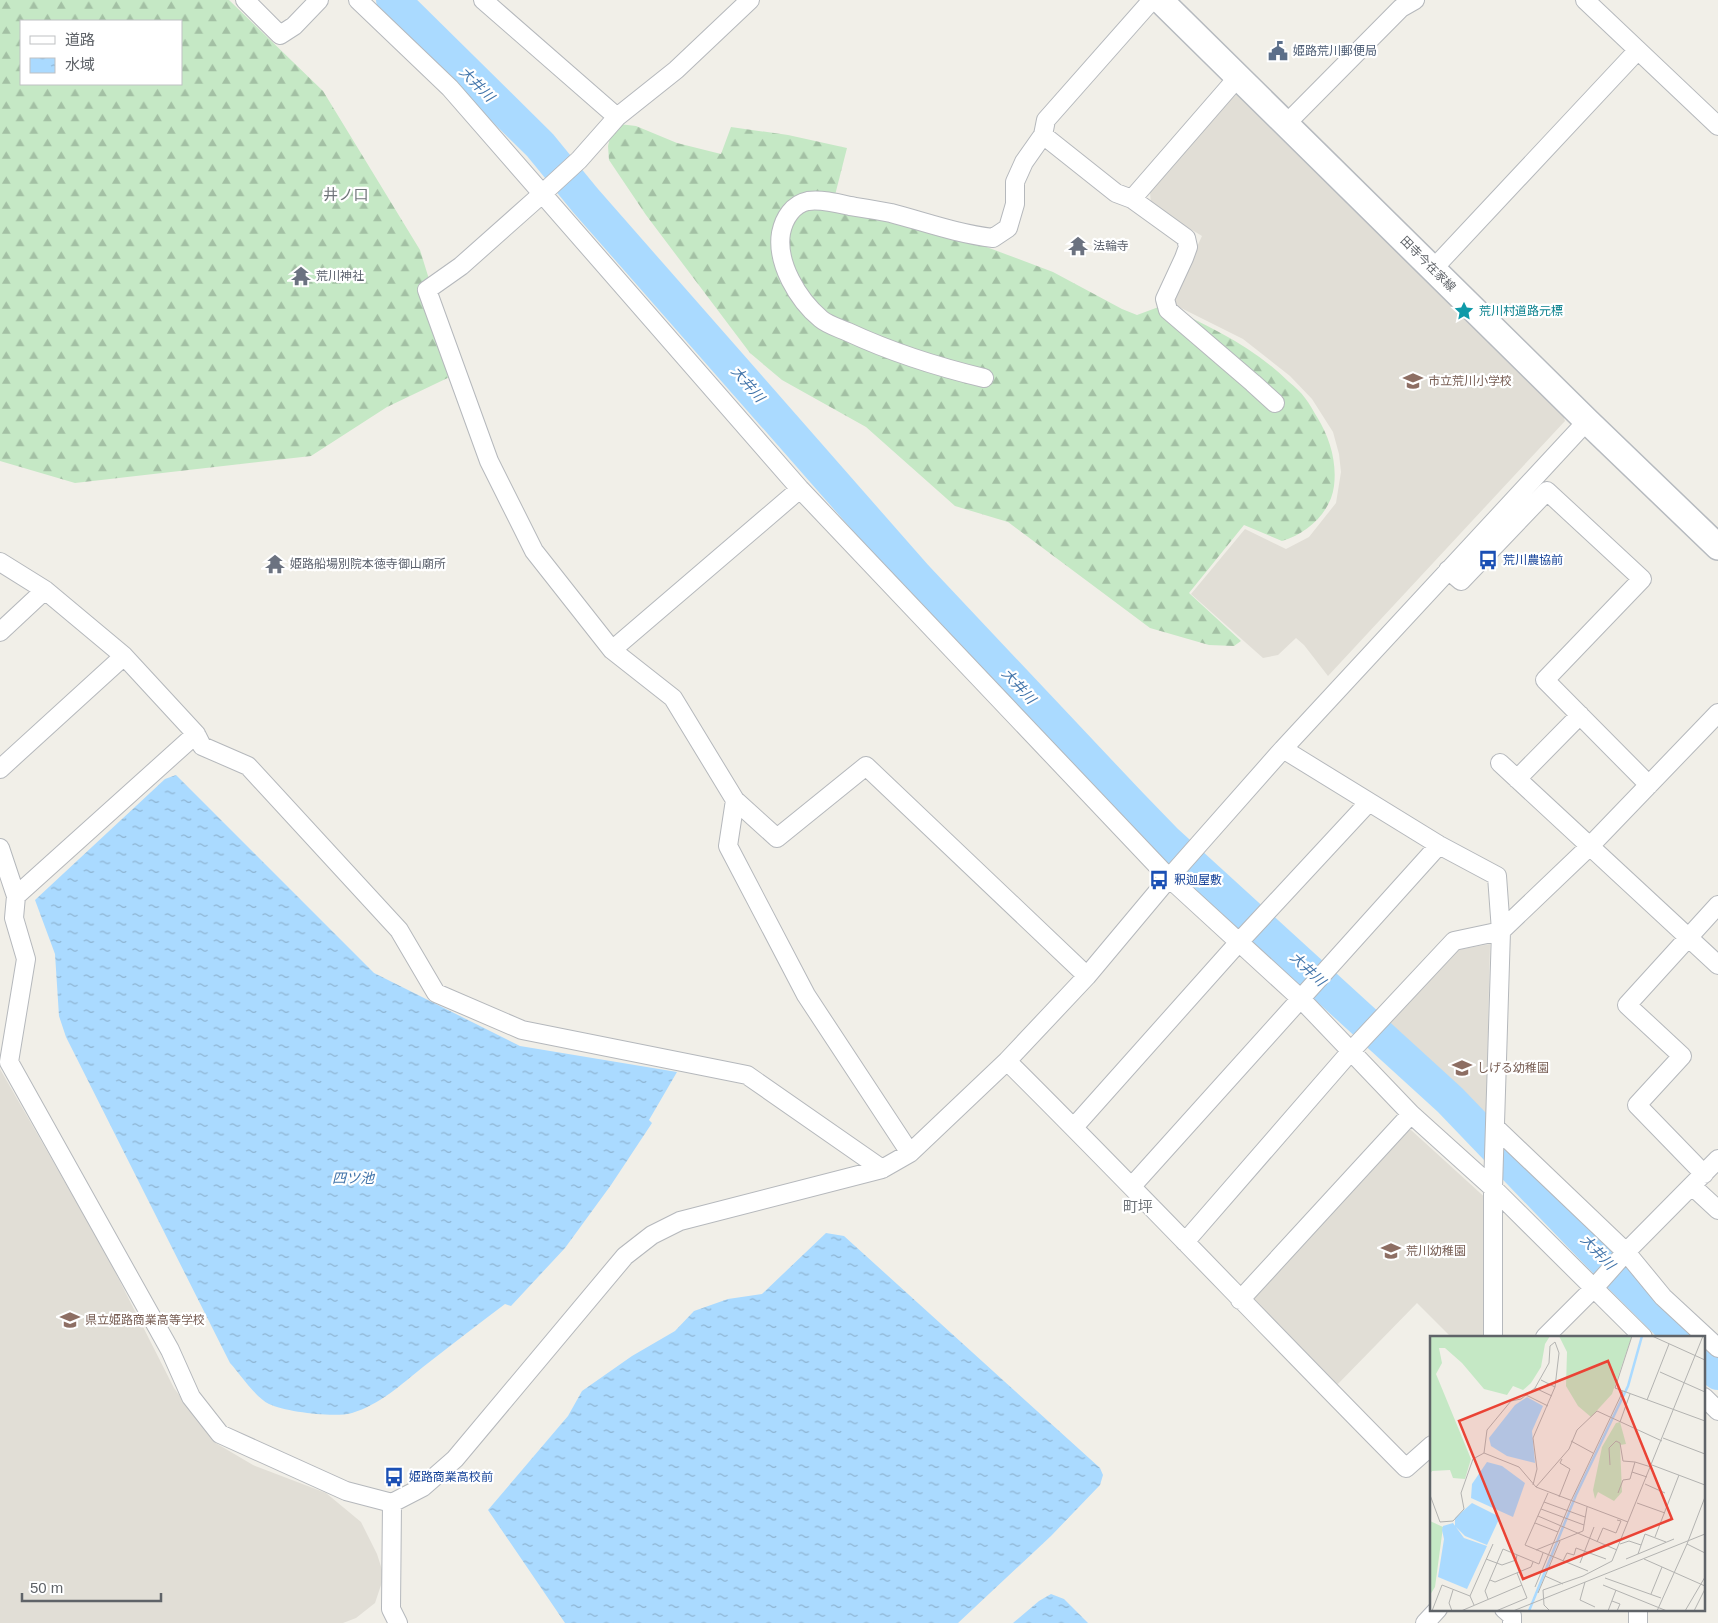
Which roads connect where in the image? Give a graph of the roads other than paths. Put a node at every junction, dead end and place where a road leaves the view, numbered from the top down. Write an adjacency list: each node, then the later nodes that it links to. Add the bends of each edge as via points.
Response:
1 (245, 0): 2 (street, via 280,35 294,26)
2 (319, 0)
3 (358, 0): 16 (street, via 450,88)
4 (483, 0): 12 (street)
5 (750, 0): 12 (street, via 676,70)
6 (1152, 0): 15 (street, via 1046,120)
7 (1160, 0): 11 (main road, 田寺今在家線)
8 (1416, 0): 13 (street, via 1401,8)
9 (1585, 0): 10 (street)
10 (1638, 50): 14 (street); 18 (street)
11 (1238, 77): 13 (main road, 田寺今在家線); 17 (street)
12 (617, 117): 16 (street)
13 (1286, 124): 18 (main road, 田寺今在家線)
14 (1718, 126)
15 (1042, 135): 17 (street, via 1116,193); 19 (street, via 1015,182 1015,204 1008,228 993,238 974,236 889,212 811,201 800,203 789,213 781,232 780,251 786,274 806,304 822,320 913,357)
16 (542, 194): 22 (street); 28 (street, via 461,266 427,290 489,461 534,551)
17 (1132, 199): 20 (street, via 1186,238 1188,247 1165,299 1168,310)
18 (1433, 269): 21 (main road, 田寺今在家線)
19 (984, 378)
20 (1275, 403)
21 (1587, 421): 23 (main road, 田寺今在家線); 25 (street)
22 (800, 489): 28 (street); 43 (street)
23 (1718, 547)
24 (0, 562): 26 (street)
25 (1448, 570): 31 (street, via 1462,581 1547,491 1642,579 1545,680); 33 (street)
26 (45, 590): 27 (street); 29 (street)
27 (0, 632)
28 (612, 650): 38 (street, via 673,698)
29 (124, 656): 32 (street); 35 (street)
30 (1718, 713): 37 (street)
31 (1580, 715): 36 (street); 37 (street)
32 (196, 734): 44 (street); 59 (street, via 202,746 248,766 398,930 436,993 522,1030 747,1075)
33 (1283, 749): 39 (street); 43 (street)
34 (1500, 763): 36 (street)
35 (0, 769)
36 (1517, 779): 41 (street)
37 (1649, 785): 41 (street)
38 (735, 800): 50 (street, via 777,838 866,766); 57 (street, via 728,846 806,995)
39 (1369, 802): 40 (street); 48 (street)
40 (1439, 845): 46 (street, via 1497,876); 51 (street)
41 (1590, 846): 46 (street); 47 (street)
42 (0, 848): 44 (street)
43 (1169, 878): 48 (street); 50 (street)
44 (16, 896): 77 (street, via 14,918 26,960 9,1062 170,1350 192,1397 220,1434 346,1490)
45 (1718, 904): 47 (street)
46 (1501, 931): 52 (street, via 1454,941); 56 (street)
47 (1688, 937): 49 (street); 60 (street, via 1626,1005 1682,1056 1637,1105)
48 (1239, 942): 51 (street); 55 (street)
49 (1718, 965)
50 (1087, 976): 53 (street)
51 (1301, 999): 52 (street); 61 (street)
52 (1351, 1051): 54 (street); 64 (street)
53 (1007, 1061): 55 (street); 57 (street)
54 (1412, 1114): 62 (street); 67 (street)
55 (1074, 1127): 61 (street)
56 (1495, 1127): 62 (street); 65 (street)
57 (910, 1153): 59 (street)
58 (1718, 1159): 60 (street)
59 (882, 1169): 77 (street, via 680,1221 652,1235 625,1256 455,1459 423,1487)
60 (1698, 1180): 63 (street); 65 (street)
61 (1132, 1186): 64 (street)
62 (1493, 1188): 66 (street); 68 (street)
63 (1718, 1210)
64 (1185, 1242): 67 (street)
65 (1626, 1252): 66 (street); 71 (street, via 1663,1296)
66 (1594, 1288): 69 (street); 70 (street)
67 (1240, 1300): 76 (street, via 1406,1468)
68 (1492, 1336)
69 (1548, 1336)
70 (1642, 1336)
71 (1705, 1336)
72 (1706, 1337): 73 (street)
73 (1718, 1348)
74 (1706, 1399): 75 (street)
75 (1718, 1411)
76 (1430, 1447)
77 (392, 1502): 81 (street, via 391,1608)
78 (1437, 1610): 82 (street)
79 (1505, 1610): 83 (street, via 1512,1616)
80 (1638, 1610): 84 (street)
81 (398, 1623)
82 (1425, 1623)
83 (1512, 1623)
84 (1638, 1623)

